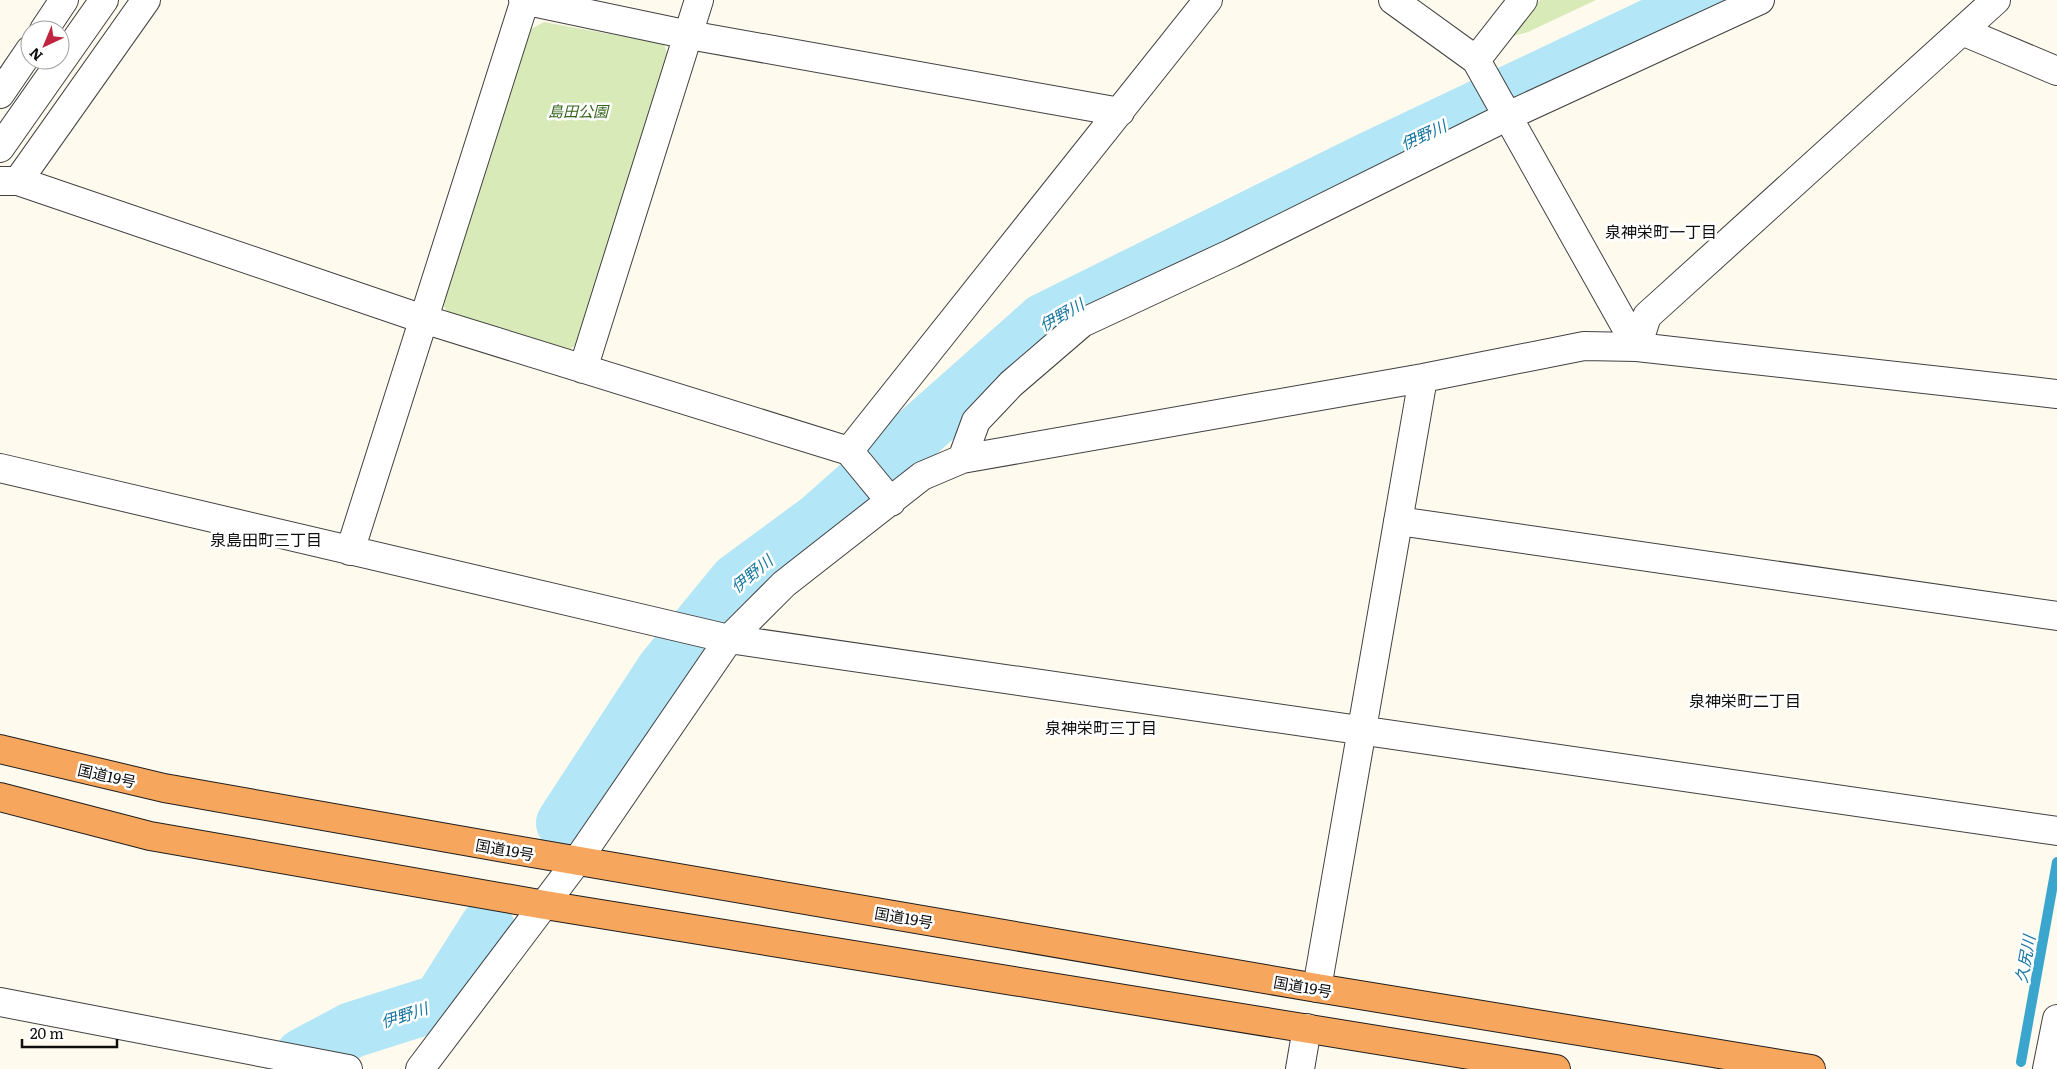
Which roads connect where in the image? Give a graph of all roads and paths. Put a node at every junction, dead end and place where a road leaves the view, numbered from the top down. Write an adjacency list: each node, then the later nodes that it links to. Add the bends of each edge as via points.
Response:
1 (64, 0): 11 (street)
2 (104, 0): 20 (street)
3 (146, 0): 21 (street)
4 (524, 0): 13 (street); 22 (street)
5 (699, 0): 13 (street)
6 (1208, 0): 18 (street)
7 (1393, 0): 14 (street)
8 (1524, 0): 14 (street)
9 (1760, 0): 19 (street)
10 (1996, 0): 12 (street)
11 (51, 20)
12 (1962, 31): 16 (street); 23 (street, via 1648,316)
13 (689, 35): 18 (street); 24 (street)
14 (1476, 60): 19 (street)
15 (20, 65): 17 (street)
16 (2057, 71)
17 (0, 94)
18 (1120, 112): 27 (street)
19 (1508, 116): 23 (street); 28 (street, via 1232,253 1082,323 1012,384 976,421)
20 (0, 148)
21 (9, 181): 22 (street)
22 (423, 318): 24 (street); 32 (street)
23 (1637, 347): 25 (street, via 1584,346); 26 (street)
24 (584, 370): 27 (street)
25 (1423, 378): 28 (street); 31 (street)
26 (2057, 394)
27 (849, 451): 30 (street)
28 (962, 459): 30 (street, via 922,476)
29 (0, 468): 32 (street)
30 (891, 502): 34 (street, via 784,584)
31 (1398, 521): 33 (street); 35 (street)
32 (350, 551): 34 (street)
33 (2057, 616)
34 (729, 639): 35 (street); 39 (street)
35 (1360, 731): 38 (street); 41 (street)
36 (0, 749): 39 (highway, 国道19号, via 164,788)
37 (0, 797): 40 (highway, via 150,836)
38 (2057, 831)
39 (577, 861): 40 (street); 41 (highway, 国道19号)
40 (545, 906): 44 (highway); 46 (street)
41 (1317, 988): 49 (highway, 国道19号)
42 (0, 1002): 45 (street)
43 (2057, 1019): 50 (street)
44 (1308, 1028): 47 (street); 48 (highway)
45 (339, 1067)
46 (420, 1069)
47 (1300, 1069)
48 (1556, 1069)
49 (1811, 1069)
50 (2047, 1069)

